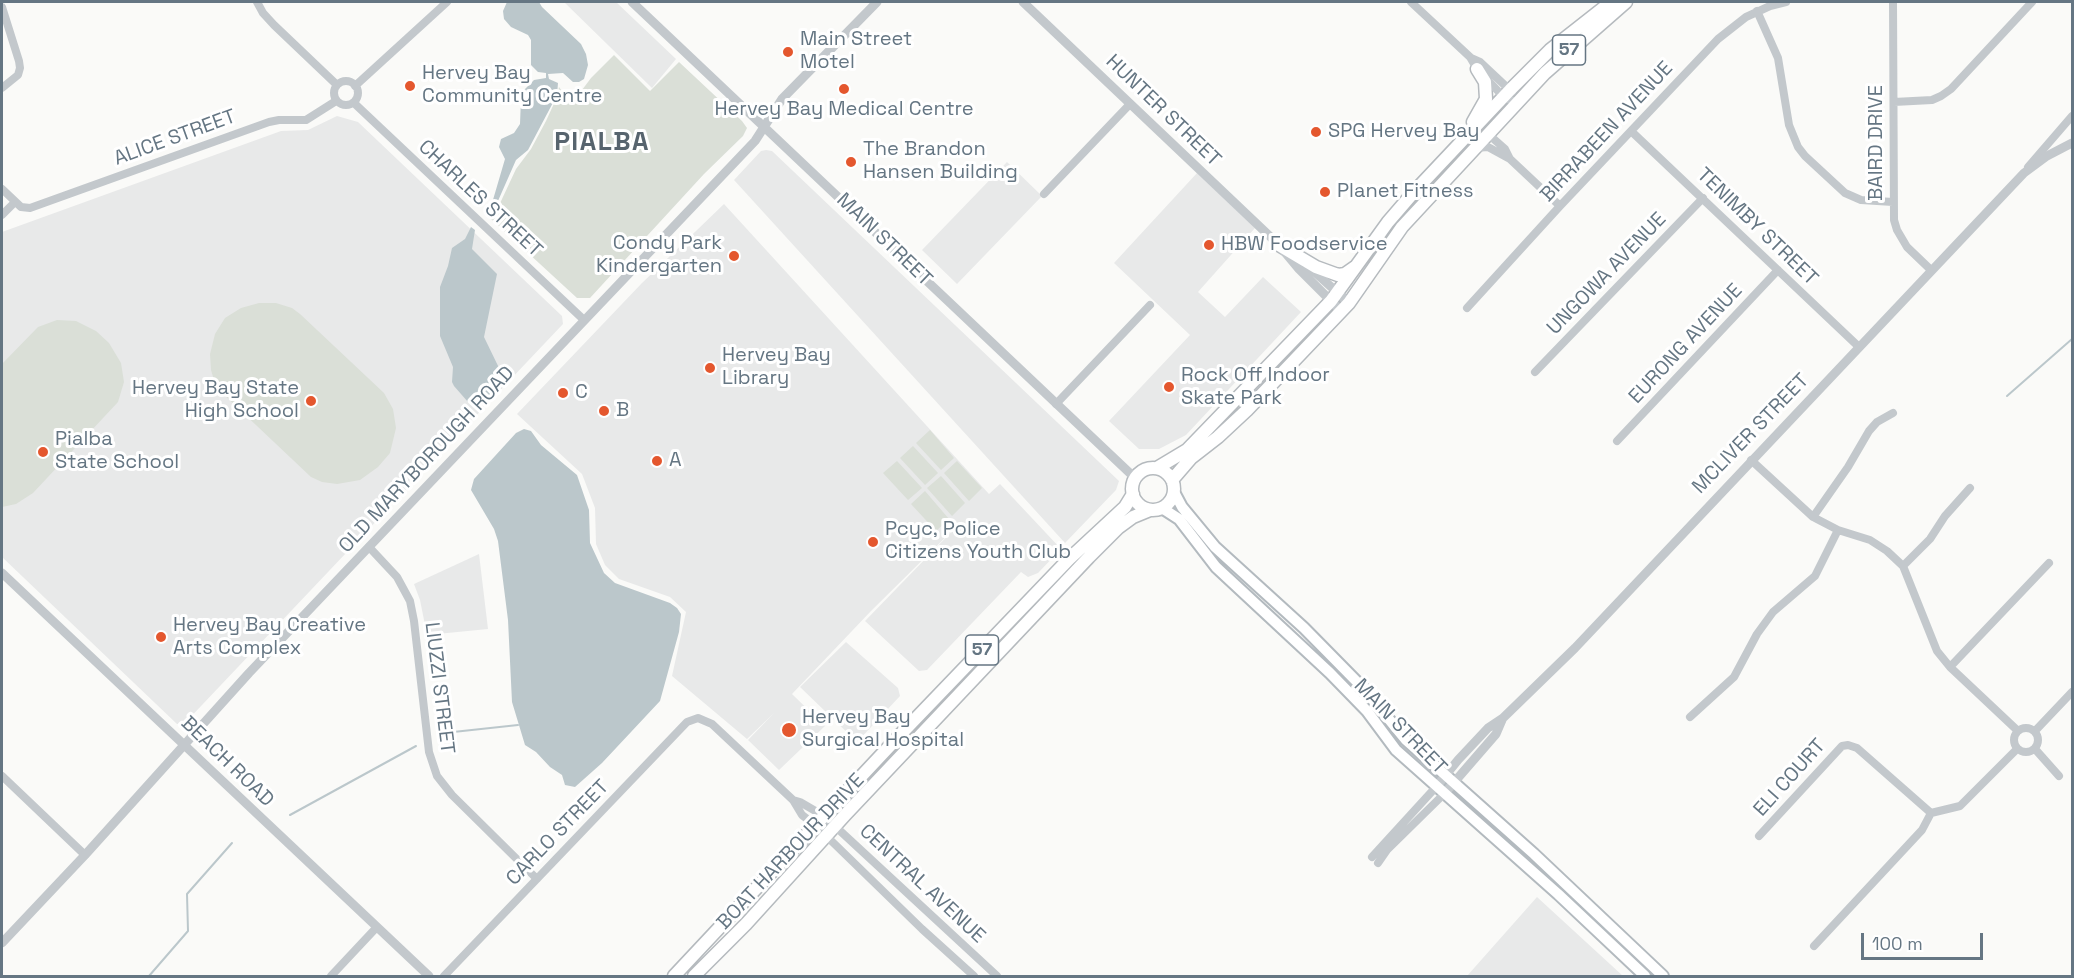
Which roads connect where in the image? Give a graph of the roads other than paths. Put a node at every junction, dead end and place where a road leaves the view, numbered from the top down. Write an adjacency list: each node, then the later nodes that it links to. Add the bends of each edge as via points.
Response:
1 (256, 2): 16 (street, via 274,25)
2 (447, 2): 17 (street)
3 (632, 2): 26 (street, MAIN STREET)
4 (877, 2): 26 (street, OLD MARYBOROUGH ROAD, via 782,99)
5 (1023, 2): 24 (street, HUNTER STREET)
6 (1411, 2): 14 (street)
7 (1611, 2): 19 (main road, 57, via 1550,50)
8 (1626, 2): 23 (main road, 57, via 1559,59)
9 (1786, 2): 13 (street, BIRRABEEN AVENUE)
10 (1893, 2): 21 (street, BAIRD DRIVE)
11 (2032, 2): 21 (street, via 1951,89 1932,100)
12 (2, 7): 18 (street, via 20,61 18,75)
13 (1757, 11): 27 (street, BIRRABEEN AVENUE, via 1718,39); 39 (street, via 1778,58 1786,116 1804,156 1845,193 1861,200)
14 (1470, 57): 15 (street); 19 (street)
15 (1477, 69): 19 (street); 30 (main road, via 1485,82 1486,99)
16 (337, 85): 17 (street, via 344,81); 20 (street)
17 (356, 86): 22 (street)
18 (2, 88)
19 (1507, 93): 23 (street); 30 (main road, 57)
20 (336, 101): 22 (street, via 344,105); 38 (street, ALICE STREET, via 306,120 269,122 38,205 23,208)
21 (1894, 102): 39 (street, BAIRD DRIVE)
22 (354, 103): 50 (street, CHARLES STREET)
23 (1518, 103): 28 (main road, 57)
24 (1130, 104): 36 (street); 42 (street, HUNTER STREET)
25 (2073, 116): 34 (street, MCLIVER STREET)
26 (765, 127): 50 (street, OLD MARYBOROUGH ROAD); 53 (street, MAIN STREET)
27 (1631, 131): 37 (street, TENIMBY STREET); 40 (street, BIRRABEEN AVENUE)
28 (1488, 134): 31 (main road, 57); 32 (street); 33 (main road, via 1476,135 1454,158)
29 (2073, 143): 34 (street, MCLIVER STREET)
30 (1460, 144): 33 (main road, 57)
31 (1474, 149): 32 (street, via 1488,147); 48 (main road, 57, via 1402,227)
32 (1510, 159): 40 (street)
33 (1433, 172): 43 (main road, 57, via 1388,222)
34 (2024, 173): 45 (street, MCLIVER STREET)
35 (2, 189): 38 (street)
36 (1044, 194)
37 (1703, 198): 44 (street, TENIMBY STREET); 52 (street, UNGOWA AVENUE)
38 (15, 202): 41 (street)
39 (1893, 202): 45 (street, BAIRD DRIVE, via 1901,239)
40 (1560, 206): 49 (street, BIRRABEEN AVENUE)
41 (2, 215)
42 (1279, 245): 43 (main road, via 1338,275); 46 (street, HUNTER STREET, via 1299,269)
43 (1359, 264): 46 (main road, 57)
44 (1778, 270): 51 (street, TENIMBY STREET); 55 (street, EURONG AVENUE)
45 (1931, 270): 51 (street, MCLIVER STREET)
46 (1334, 297): 48 (street, HUNTER STREET); 57 (main road, 57, via 1187,450)
47 (1150, 305): 53 (street)
48 (1345, 307): 59 (main road, 57, via 1247,410 1191,459)
49 (1467, 308)
50 (584, 320): 65 (street, OLD MARYBOROUGH ROAD)
51 (1859, 347): 56 (street, MCLIVER STREET)
52 (1535, 372)
53 (1056, 404): 58 (street, MAIN STREET)
54 (1893, 414): 63 (street, via 1869,431)
55 (1617, 441)
56 (1751, 460): 63 (street); 81 (street, MCLIVER STREET, via 1575,648 1488,728)
57 (1157, 468): 58 (main road, 57, via 1144,470); 59 (main road, via 1168,475)
58 (1135, 478): 61 (main road)
59 (1173, 486): 62 (main road, 57, via 1167,504); 81 (main road, MAIN STREET, via 1182,507 1221,554 1304,628 1364,689 1406,740)
60 (1970, 489): 67 (street)
61 (1133, 494): 62 (main road, via 1139,505); 73 (main road, BOAT HARBOUR DRIVE / 57, via 1125,507 1069,559)
62 (1156, 509): 70 (main road, BOAT HARBOUR DRIVE / 57, via 1133,517 1105,540); 82 (main road, MAIN STREET, via 1179,519 1216,567 1330,674 1367,711 1396,750)
63 (1813, 517): 64 (street)
64 (1838, 530): 67 (street, via 1870,540); 72 (street, via 1815,576 1773,612 1734,677)
65 (369, 547): 76 (street, OLD MARYBOROUGH ROAD); 90 (street, LIUZZI STREET, via 397,577 410,601 429,752 437,776)
66 (2049, 563): 69 (street)
67 (1903, 566): 69 (street, via 1937,651)
68 (2, 573): 76 (street, BEACH ROAD)
69 (1950, 667): 74 (street)
70 (964, 688): 73 (main road, via 951,692); 86 (main road, BOAT HARBOUR DRIVE / 57)
71 (2073, 692): 75 (street)
72 (1690, 717)
73 (913, 722): 85 (main road, BOAT HARBOUR DRIVE / 57)
74 (2018, 731): 75 (street, via 2026,727); 77 (street, via 2014,742)
75 (2035, 731): 78 (street)
76 (184, 746): 88 (street, OLD MARYBOROUGH ROAD); 91 (street, BEACH ROAD)
77 (2017, 749): 78 (street); 84 (street, via 1960,807)
78 (2035, 749): 80 (street)
79 (2, 776): 88 (street)
80 (2059, 776)
81 (1449, 779): 82 (street, MCLIVER STREET); 102 (main road, MAIN STREET)
82 (1440, 790): 89 (street, MCLIVER STREET); 101 (main road, MAIN STREET)
83 (793, 800): 85 (street); 85 (street, via 802,815); 90 (street, CARLO STREET, via 712,723 698,718 687,722)
84 (1931, 813): 87 (street, ELI COURT, via 1857,748 1848,745 1842,746); 93 (street, via 1922,830)
85 (819, 821): 86 (street, CENTRAL AVENUE); 86 (street, CENTRAL AVENUE); 97 (main road, BOAT HARBOUR DRIVE / 57)
86 (831, 831): 98 (main road, BOAT HARBOUR DRIVE / 57); 99 (street, CENTRAL AVENUE, via 922,929); 100 (street, CENTRAL AVENUE)
87 (1759, 836)
88 (86, 855): 92 (street, OLD MARYBOROUGH ROAD)
89 (1375, 860)
90 (537, 879): 96 (street, CARLO STREET)
91 (376, 928): 94 (street); 95 (street, BEACH ROAD)
92 (2, 943)
93 (1814, 946)
94 (331, 976)
95 (429, 976)
96 (444, 976)
97 (674, 976)
98 (694, 976)
99 (974, 976)
100 (997, 976)
101 (1645, 976)
102 (1663, 976)

